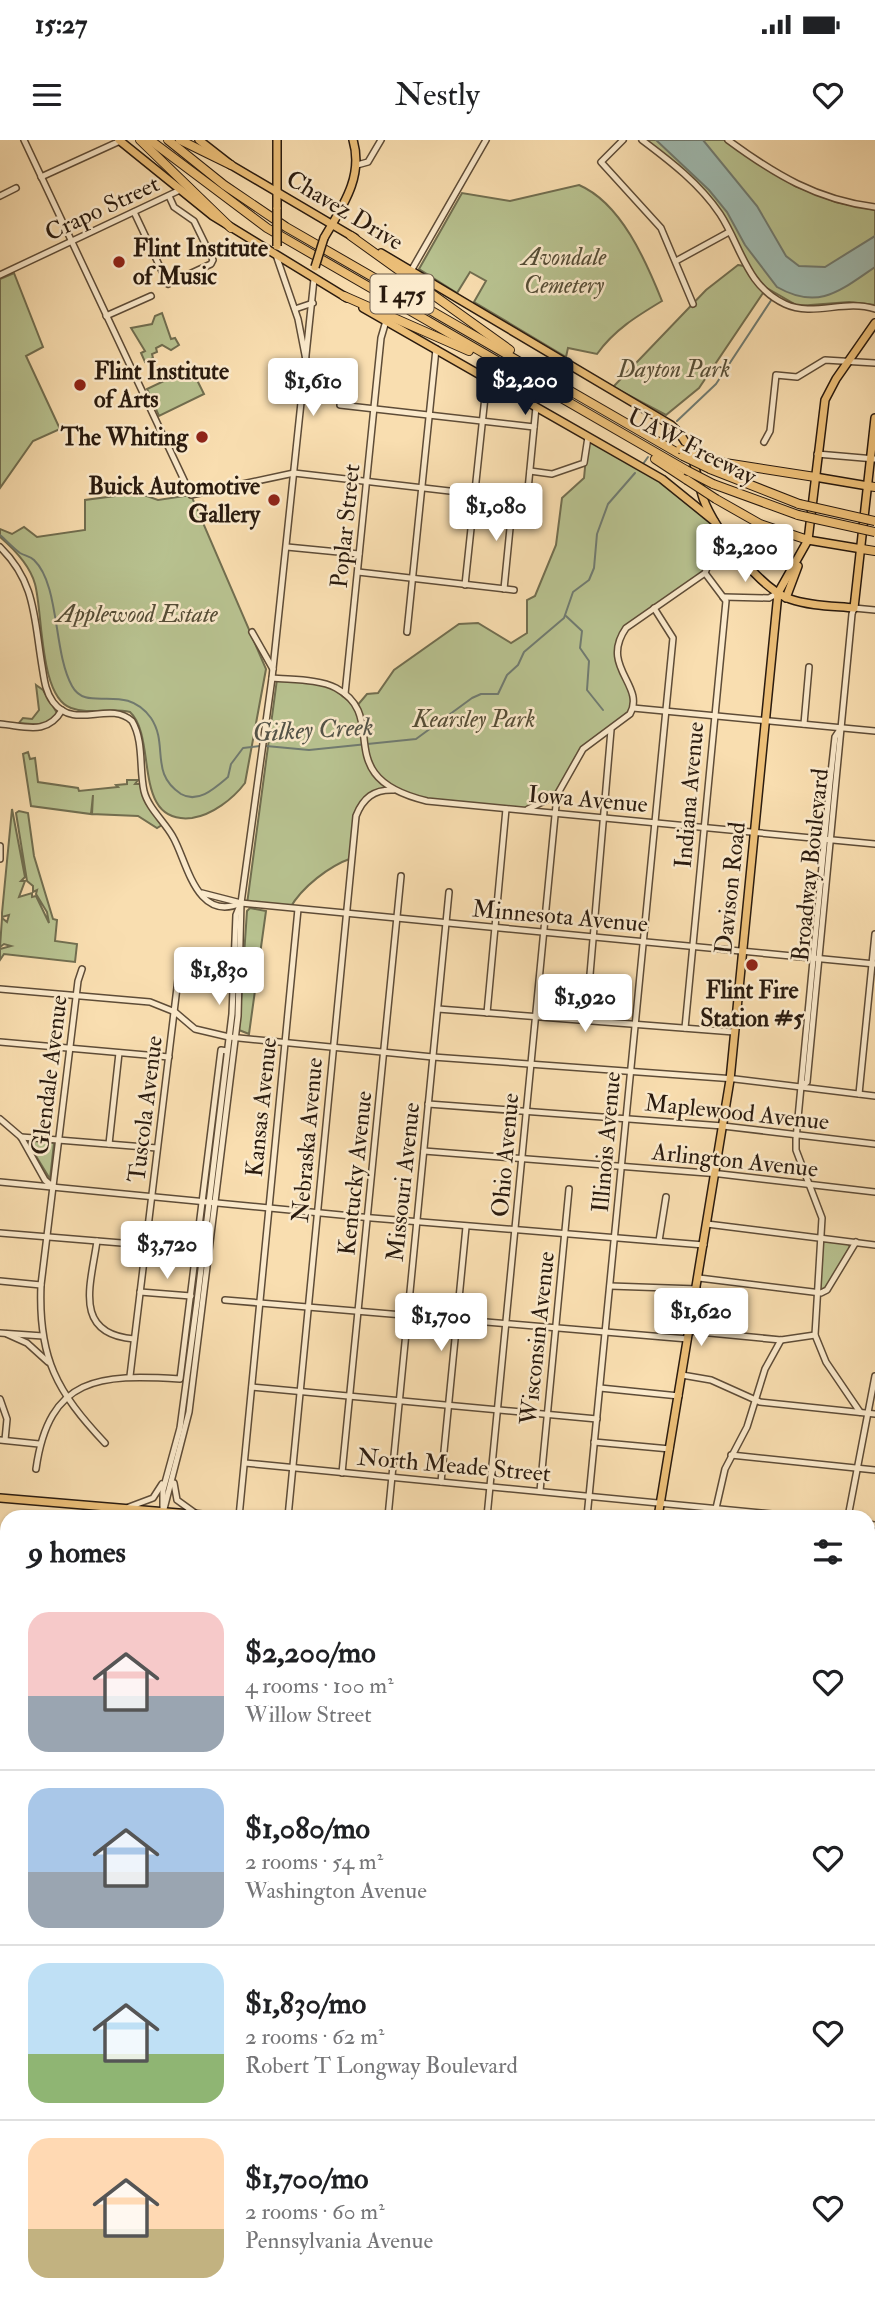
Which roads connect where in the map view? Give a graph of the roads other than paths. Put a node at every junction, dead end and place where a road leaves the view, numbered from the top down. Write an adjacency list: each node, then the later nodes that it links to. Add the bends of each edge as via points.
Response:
1 (24, 140): 17 (street)
2 (120, 140): 17 (street); 19 (main road, Chavez Drive)
3 (140, 140): 28 (highway)
4 (150, 140): 49 (highway, UAW Freeway / I 475, via 267,228)
5 (168, 140): 52 (highway, UAW Freeway / I 475, via 265,214)
6 (180, 140): 15 (highway)
7 (199, 140): 15 (main road, Chavez Drive)
8 (277, 140): 20 (main road)
9 (353, 140): 16 (main road)
10 (381, 140): 16 (street, via 370,159)
11 (486, 140): 34 (street)
12 (623, 140): 33 (street, via 601,162 654,218)
13 (642, 140): 29 (street, via 692,181 721,215)
14 (728, 140): 23 (street, via 799,187)
15 (231, 165): 20 (main road, Chavez Drive)
16 (357, 165): 27 (main road, via 352,187)
17 (41, 177): 31 (street)
18 (16, 188): 21 (street)
19 (180, 190): 22 (street, Crapo Street); 24 (main road, Chavez Drive)
20 (277, 191): 27 (main road, Chavez Drive); 32 (main road, bridge)
21 (0, 196)
22 (169, 196): 25 (street, Crapo Street); 26 (street, via 174,207)
23 (875, 207)
24 (206, 210): 26 (street); 28 (main road, Chavez Drive)
25 (134, 212): 26 (street, via 168,284 213,260); 31 (street, Crapo Street)
26 (194, 221)
27 (332, 224): 30 (main road, Chavez Drive); 36 (main road, bridge, via 324,237)
28 (231, 228): 32 (main road, Chavez Drive)
29 (729, 232): 33 (street); 42 (street, via 744,266 779,301 803,309 842,305)
30 (351, 236): 34 (main road, Chavez Drive); 52 (highway)
31 (72, 241): 35 (street, Crapo Street); 43 (street)
32 (277, 258): 36 (main road, Chavez Drive); 41 (street)
33 (676, 261): 40 (street)
34 (411, 271): 72 (main road, Chavez Drive, via 671,425 690,447)
35 (0, 275)
36 (314, 279): 38 (main road, Chavez Drive); 39 (street)
37 (151, 296): 43 (street)
38 (344, 296): 44 (main road, Chavez Drive); 49 (highway)
39 (313, 303): 41 (street); 47 (street)
40 (693, 304)
41 (295, 309): 47 (street)
42 (875, 309)
43 (106, 316): 66 (street, via 191,495)
44 (386, 321): 46 (main road, Chavez Drive); 55 (street, Poplar Street)
45 (875, 323): 48 (main road, Davison Road)
46 (436, 349): 51 (main road, Chavez Drive); 56 (street)
47 (306, 360): 66 (street)
48 (849, 360): 50 (street); 61 (street, via 825,360 797,377 776,375 770,431); 63 (main road, Davison Road, via 825,400)
49 (501, 363): 67 (highway, UAW Freeway / I 475)
50 (875, 363)
51 (487, 378): 54 (main road, Chavez Drive); 58 (street)
52 (558, 383): 62 (highway, UAW Freeway / I 475)
53 (340, 405): 55 (street)
54 (536, 407): 59 (street); 60 (main road, Chavez Drive)
55 (374, 408): 56 (street); 69 (street, Poplar Street)
56 (429, 415): 58 (street); 71 (street)
57 (875, 418): 64 (main road, Broadway Boulevard)
58 (482, 421): 59 (street); 73 (street)
59 (534, 427): 65 (street)
60 (588, 437): 65 (street, via 584,463 552,474); 74 (main road, Chavez Drive)
61 (764, 442)
62 (681, 452): 68 (highway, bridge); 76 (highway, UAW Freeway / I 475, bridge, via 710,469 799,504)
63 (817, 454): 64 (street); 68 (main road, Davison Road)
64 (873, 459): 70 (main road, Broadway Boulevard)
65 (530, 471): 75 (street, via 527,500)
66 (294, 474): 69 (street); 83 (street)
67 (687, 475): 78 (highway, UAW Freeway / I 475, bridge, via 798,516); 80 (highway, bridge, via 716,499 760,524)
68 (815, 477): 70 (main road); 80 (main road, Davison Road)
69 (367, 481): 71 (street); 86 (street, Poplar Street)
70 (872, 486): 84 (main road, Broadway Boulevard)
71 (421, 487): 73 (street); 90 (street)
72 (701, 488): 74 (main road); 77 (main road, Chavez Drive)
73 (474, 494): 75 (street); 91 (street)
74 (685, 497): 77 (main road, Chavez Drive)
75 (513, 498): 92 (street)
76 (875, 521)
77 (714, 522): 79 (main road, Chavez Drive)
78 (875, 532)
79 (724, 534): 87 (main road, Chavez Drive); 89 (street)
80 (808, 540): 84 (main road); 94 (main road, Davison Road)
81 (758, 544): 87 (street)
82 (0, 547): 108 (street, via 29,585 46,687)
83 (287, 547): 86 (street); 101 (street)
84 (862, 549): 85 (highway); 97 (main road, Broadway Boulevard)
85 (875, 551)
86 (359, 554): 88 (street, Poplar Street)
87 (743, 557): 94 (main road, Chavez Drive, via 762,581)
88 (358, 572): 90 (street); 106 (street, Poplar Street)
89 (705, 573): 95 (street); 96 (street)
90 (412, 579): 91 (street); 100 (street)
91 (465, 584): 92 (street)
92 (504, 589): 93 (street)
93 (514, 590)
94 (782, 596): 95 (street); 97 (main road); 111 (main road, Davison Road)
95 (723, 597): 110 (street, Indiana Avenue)
96 (654, 608): 107 (street, via 626,628 616,649); 109 (street, Illinois Avenue, via 673,638)
97 (854, 608): 98 (street); 114 (street, Broadway Boulevard)
98 (875, 610)
99 (252, 632): 102 (street)
100 (407, 632)
101 (275, 648): 102 (street, via 269,653); 104 (street)
102 (260, 650): 104 (street)
103 (809, 667): 113 (street)
104 (273, 668): 105 (street)
105 (272, 678): 106 (street, via 329,685); 134 (street)
106 (345, 694): 117 (street, via 356,707)
107 (633, 708): 109 (street); 115 (street)
108 (62, 710): 112 (street, via 46,727); 134 (street, Minnesota Avenue, via 80,717 120,713 132,721 146,797 173,837 191,883 216,904)
109 (665, 711): 110 (street); 125 (street, Illinois Avenue)
110 (715, 716): 111 (street); 126 (street, Indiana Avenue)
111 (766, 720): 113 (street); 127 (main road, Davison Road)
112 (0, 724)
113 (804, 724): 114 (street)
114 (841, 727): 116 (street); 128 (street, Broadway Boulevard, via 835,737)
115 (611, 730): 119 (street, via 583,749); 124 (street)
116 (875, 731)
117 (375, 777): 118 (street, Iowa Avenue); 120 (street, Nebraska Avenue)
118 (394, 790): 120 (street, via 383,789); 121 (street, Iowa Avenue, via 427,801)
119 (557, 795): 122 (street); 123 (street, Ohio Avenue)
120 (369, 796): 136 (street, Nebraska Avenue, via 356,816)
121 (506, 809): 122 (street, Iowa Avenue); 139 (street)
122 (524, 810): 123 (street, Iowa Avenue)
123 (556, 814): 124 (street, Iowa Avenue); 140 (street, Ohio Avenue)
124 (605, 818): 125 (street, Iowa Avenue); 142 (street)
125 (654, 822): 126 (street, Iowa Avenue); 143 (street, Illinois Avenue)
126 (704, 827): 127 (street, Iowa Avenue); 144 (street, Indiana Avenue)
127 (754, 832): 128 (street, Iowa Avenue); 145 (main road, Davison Road)
128 (828, 839): 129 (street, Iowa Avenue); 146 (street, Broadway Boulevard)
129 (875, 844)
130 (0, 846): 131 (street)
131 (0, 859)
132 (401, 876): 137 (street, Kentucky Avenue)
133 (449, 892): 138 (street, Missouri Avenue)
134 (241, 904): 135 (street, Minnesota Avenue); 160 (street)
135 (298, 909): 136 (street, Minnesota Avenue); 162 (street, Kansas Avenue)
136 (347, 914): 137 (street, Minnesota Avenue); 163 (street, Nebraska Avenue)
137 (397, 918): 138 (street, Minnesota Avenue); 165 (street, Kentucky Avenue)
138 (446, 923): 139 (street, Minnesota Avenue); 152 (street, Missouri Avenue)
139 (495, 928): 140 (street, Minnesota Avenue); 154 (street)
140 (544, 932): 142 (street, Minnesota Avenue); 155 (street, Ohio Avenue)
141 (875, 934): 147 (street)
142 (593, 937): 143 (street, Minnesota Avenue); 156 (street)
143 (644, 942): 144 (street, Minnesota Avenue); 157 (street, Illinois Avenue)
144 (693, 946): 145 (street, Minnesota Avenue); 158 (street, Indiana Avenue)
145 (743, 951): 146 (street, Minnesota Avenue); 159 (main road, Davison Road)
146 (816, 959): 147 (street, Minnesota Avenue); 172 (street, Broadway Boulevard)
147 (873, 964): 173 (street)
148 (82, 969): 151 (street, Glendale Avenue)
149 (180, 971): 153 (street, Tuscola Avenue)
150 (0, 989): 151 (street)
151 (76, 995): 153 (street, via 150,1002); 164 (street, Glendale Avenue)
152 (438, 1009): 154 (street); 168 (street, Missouri Avenue)
153 (175, 1012): 160 (street, via 195,1029); 167 (street, Tuscola Avenue)
154 (487, 1013): 155 (street)
155 (536, 1017): 156 (street); 169 (street, Ohio Avenue)
156 (586, 1021): 157 (street)
157 (635, 1024): 158 (street); 170 (street, Illinois Avenue)
158 (685, 1028): 159 (street)
159 (734, 1032): 171 (main road, Davison Road)
160 (232, 1037): 162 (street); 197 (street); 197 (street)
161 (0, 1042): 164 (street)
162 (286, 1043): 163 (street); 198 (street, Kansas Avenue)
163 (334, 1047): 165 (street); 199 (street, Nebraska Avenue)
164 (71, 1048): 166 (street); 182 (street, Glendale Avenue)
165 (384, 1052): 168 (street); 200 (street, Kentucky Avenue)
166 (120, 1053): 167 (street); 183 (street)
167 (169, 1057): 185 (street, Tuscola Avenue)
168 (433, 1057): 169 (street); 175 (street, Missouri Avenue)
169 (532, 1065): 170 (street); 176 (street, Ohio Avenue)
170 (631, 1072): 171 (street); 178 (street, Illinois Avenue)
171 (730, 1080): 172 (street); 179 (main road, Davison Road)
172 (801, 1087): 173 (street); 180 (street, Broadway Boulevard)
173 (859, 1094): 174 (street)
174 (875, 1096)
175 (428, 1104): 176 (street, Maplewood Avenue); 186 (street, Missouri Avenue)
176 (527, 1112): 178 (street, Maplewood Avenue); 187 (street, Ohio Avenue)
177 (0, 1119): 181 (street)
178 (626, 1119): 179 (street, Maplewood Avenue); 188 (street, Illinois Avenue)
179 (723, 1126): 180 (street, Maplewood Avenue); 189 (main road, Davison Road)
180 (796, 1135): 184 (street, Maplewood Avenue); 191 (street, Broadway Boulevard, via 796,1150)
181 (21, 1137): 182 (street); 192 (street)
182 (59, 1139): 183 (street); 192 (street, Glendale Avenue)
183 (108, 1144): 185 (street)
184 (875, 1144)
185 (157, 1148): 195 (street, Tuscola Avenue)
186 (424, 1151): 187 (street, Arlington Avenue); 201 (street, Missouri Avenue)
187 (522, 1160): 188 (street, Arlington Avenue); 204 (street, Ohio Avenue)
188 (621, 1167): 189 (street, Arlington Avenue); 208 (street, Illinois Avenue)
189 (715, 1174): 191 (street, Arlington Avenue); 202 (main road, Davison Road)
190 (0, 1182): 192 (street)
191 (810, 1185): 194 (street, Arlington Avenue); 209 (street, Broadway Boulevard, via 821,1213)
192 (53, 1187): 195 (street); 207 (street, Glendale Avenue)
193 (569, 1189): 206 (street, Wisconsin Avenue)
194 (875, 1192)
195 (152, 1197): 197 (street); 213 (street, Tuscola Avenue)
196 (666, 1197): 211 (street)
197 (209, 1203): 198 (street); 223 (street); 253 (street)
198 (269, 1209): 199 (street); 225 (street, Kansas Avenue)
199 (318, 1213): 200 (street); 226 (street, Nebraska Avenue)
200 (368, 1218): 201 (street); 227 (street, Kentucky Avenue)
201 (417, 1223): 203 (street); 228 (street, Missouri Avenue)
202 (707, 1224): 209 (street); 214 (main road, Davison Road)
203 (466, 1227): 204 (street); 229 (street)
204 (516, 1231): 206 (street); 230 (street, Ohio Avenue)
205 (0, 1233): 207 (street)
206 (565, 1235): 208 (street); 231 (street, Wisconsin Avenue)
207 (47, 1237): 210 (street); 218 (street, Glendale Avenue)
208 (615, 1238): 211 (street); 219 (street, Illinois Avenue)
209 (821, 1238): 212 (street); 222 (street, Broadway Boulevard)
210 (97, 1241): 213 (street); 238 (street, via 89,1296 93,1319 113,1336)
211 (659, 1241): 214 (street)
212 (856, 1242): 215 (street); 222 (street, via 827,1290)
213 (146, 1245): 221 (street, Tuscola Avenue)
214 (704, 1245): 216 (main road, Davison Road)
215 (875, 1245)
216 (699, 1278): 220 (main road, Davison Road); 222 (street)
217 (0, 1281): 218 (street)
218 (41, 1285): 237 (street, Glendale Avenue)
219 (610, 1286): 220 (street); 233 (street, Illinois Avenue)
220 (697, 1289): 235 (main road, Davison Road)
221 (140, 1292): 223 (street); 238 (street, Tuscola Avenue)
222 (816, 1292): 236 (street, Broadway Boulevard)
223 (191, 1296): 242 (street, via 180,1379)
224 (225, 1300): 225 (street)
225 (260, 1303): 226 (street); 244 (street, Kansas Avenue)
226 (309, 1308): 227 (street); 246 (street, Nebraska Avenue)
227 (359, 1312): 228 (street); 248 (street, Kentucky Avenue)
228 (408, 1317): 229 (street); 252 (street, Missouri Avenue)
229 (457, 1322): 230 (street); 254 (street)
230 (507, 1325): 231 (street); 255 (street, Ohio Avenue)
231 (556, 1329): 233 (street); 257 (street, Wisconsin Avenue)
232 (0, 1333): 234 (street)
233 (605, 1333): 235 (street); 245 (street, Illinois Avenue)
234 (7, 1334): 237 (street); 240 (street, via 27,1343)
235 (689, 1335): 239 (street); 241 (main road, Davison Road)
236 (815, 1335): 239 (street); 256 (street, Broadway Boulevard)
237 (43, 1336): 240 (street, Glendale Avenue)
238 (134, 1339): 242 (street, Tuscola Avenue)
239 (780, 1340): 251 (street)
240 (48, 1362): 249 (street)
241 (682, 1375): 247 (main road, Davison Road); 251 (street, via 711,1380)
242 (130, 1376): 249 (street, via 94,1382)
243 (875, 1377): 258 (street)
244 (252, 1387): 246 (street); 266 (street, Kansas Avenue)
245 (600, 1388): 247 (street); 259 (street, Illinois Avenue)
246 (301, 1391): 248 (street); 268 (street, Nebraska Avenue)
247 (679, 1395): 264 (main road, Davison Road)
248 (350, 1396): 252 (street); 272 (street, Kentucky Avenue)
249 (65, 1398): 262 (street); 263 (street)
250 (0, 1399): 260 (street, via 7,1419)
251 (756, 1400): 256 (street); 265 (street)
252 (400, 1401): 254 (street); 273 (street, Missouri Avenue)
253 (187, 1403): 267 (street, via 185,1434); 274 (street)
254 (449, 1405): 255 (street); 275 (street)
255 (498, 1409): 257 (street); 276 (street, Ohio Avenue)
256 (860, 1412): 258 (street)
257 (547, 1414): 259 (street); 277 (street, Wisconsin Avenue)
258 (872, 1414): 269 (street)
259 (597, 1419): 261 (street, Illinois Avenue)
260 (3, 1440): 263 (street)
261 (594, 1442): 264 (street); 278 (street, Illinois Avenue)
262 (105, 1443)
263 (39, 1444): 270 (street)
264 (670, 1449): 280 (main road, Davison Road)
265 (731, 1455): 269 (street); 282 (street)
266 (245, 1463): 268 (street, North Meade Street); 287 (street, Kansas Avenue)
267 (175, 1466): 285 (street); 286 (street, via 175,1496)
268 (293, 1468): 272 (street, North Meade Street); 288 (street, Nebraska Avenue)
269 (856, 1468): 271 (street); 294 (street)
270 (36, 1469)
271 (875, 1470)
272 (342, 1472): 273 (street, North Meade Street)
273 (392, 1477): 275 (street, North Meade Street); 289 (street, Missouri Avenue)
274 (166, 1479): 281 (street, via 151,1499); 284 (street)
275 (441, 1482): 276 (street, North Meade Street)
276 (491, 1486): 277 (street, North Meade Street); 290 (street, Ohio Avenue)
277 (540, 1491): 278 (street, North Meade Street)
278 (589, 1495): 280 (street, North Meade Street); 291 (street, Illinois Avenue)
279 (0, 1498): 281 (main road)
280 (661, 1503): 282 (street, North Meade Street); 292 (main road, Davison Road)
281 (128, 1507): 283 (main road)
282 (716, 1508): 293 (street, North Meade Street)
283 (143, 1510)
284 (163, 1510)
285 (164, 1510)
286 (190, 1510)
287 (240, 1510)
288 (289, 1510)
289 (389, 1510)
290 (488, 1510)
291 (588, 1510)
292 (660, 1510)
293 (735, 1510)
294 (849, 1510)

